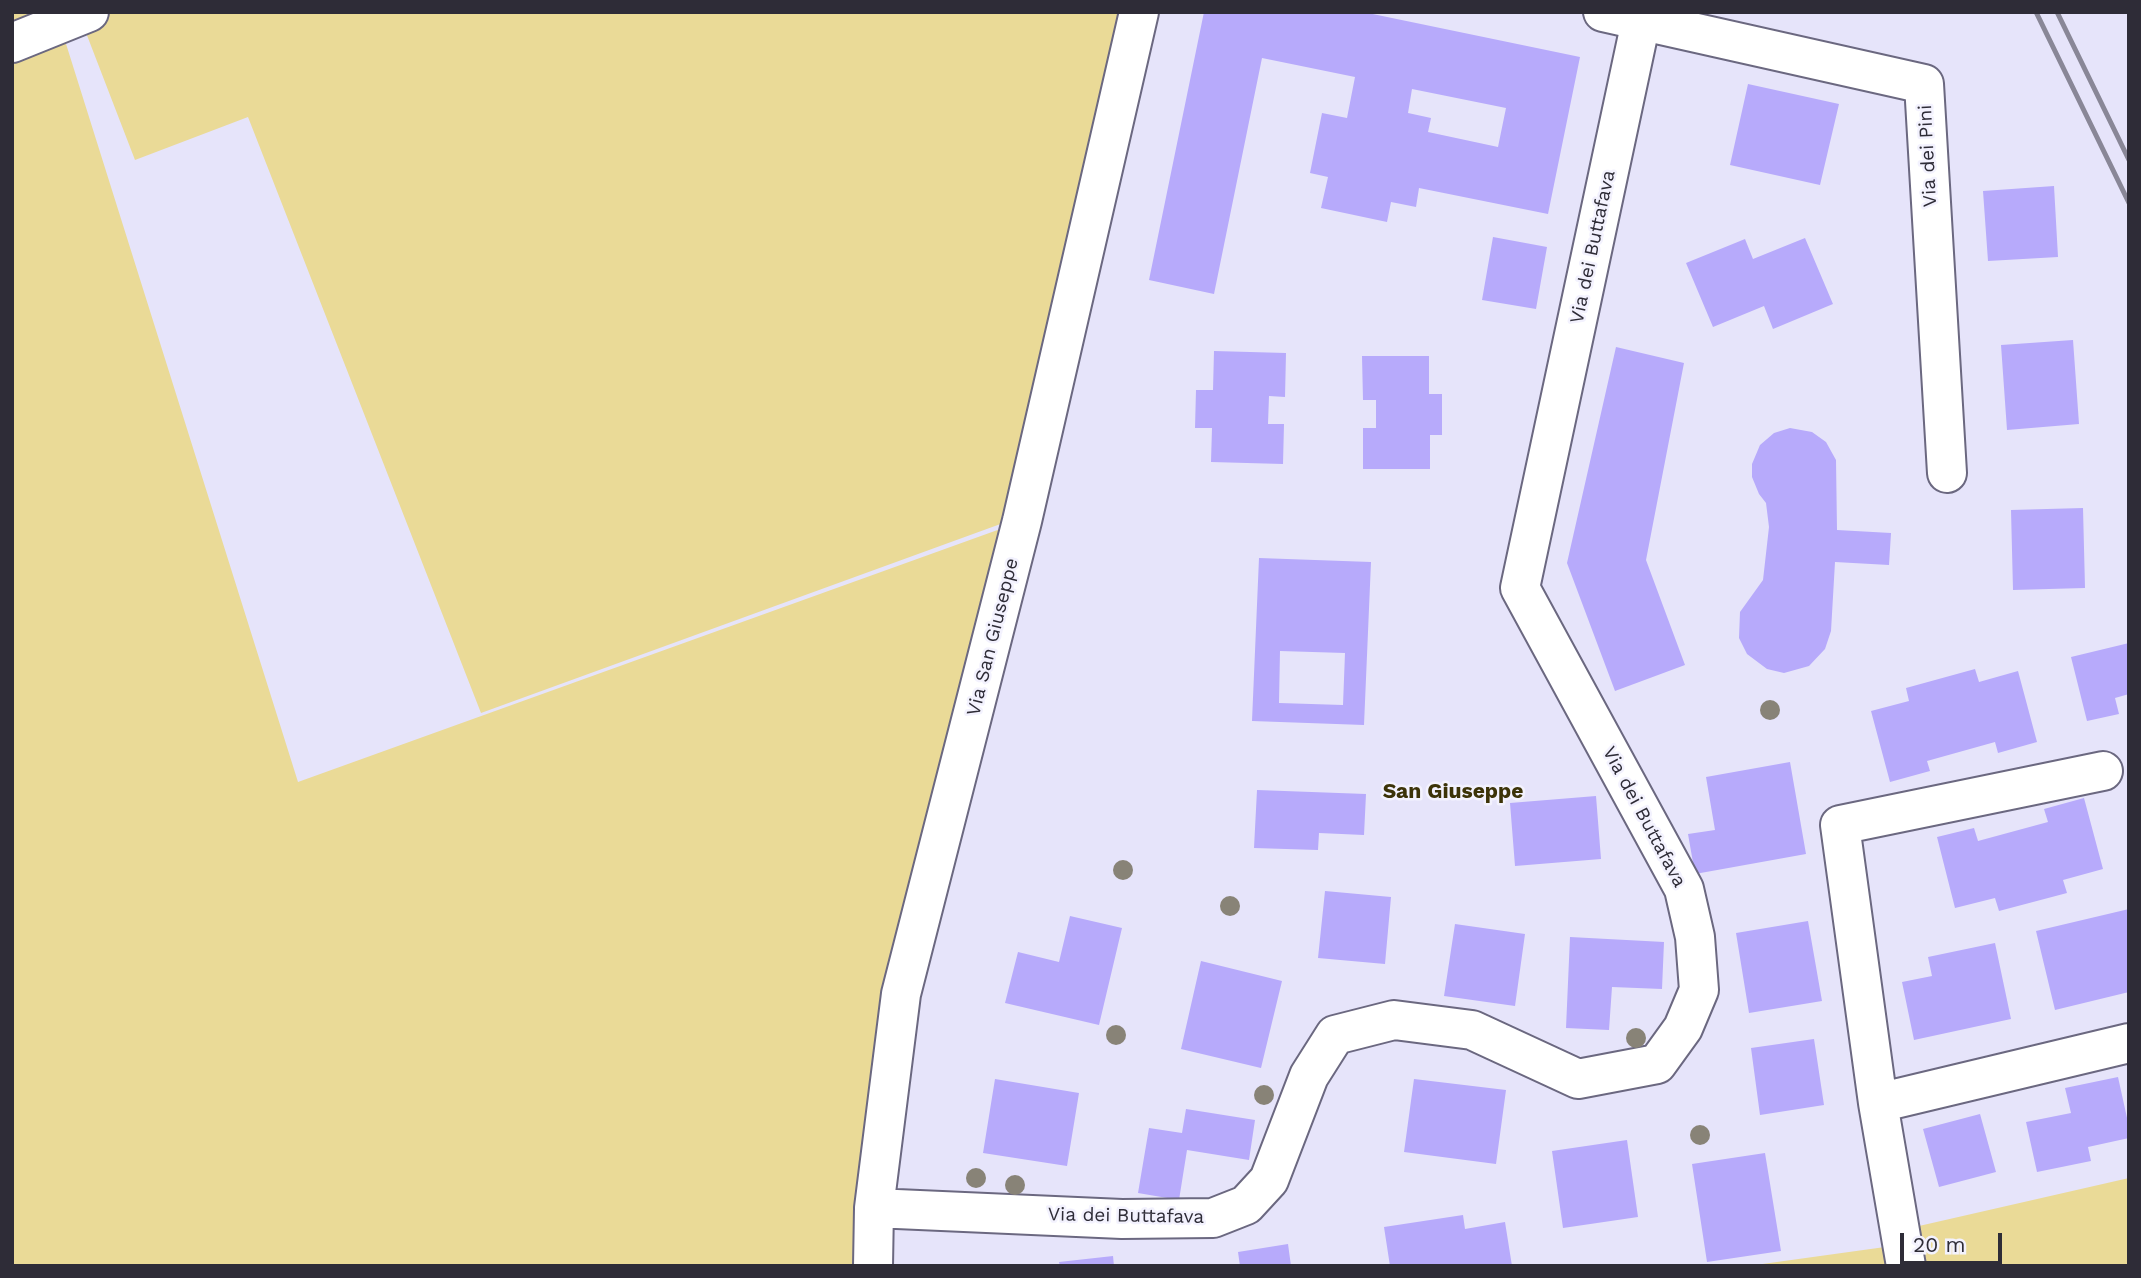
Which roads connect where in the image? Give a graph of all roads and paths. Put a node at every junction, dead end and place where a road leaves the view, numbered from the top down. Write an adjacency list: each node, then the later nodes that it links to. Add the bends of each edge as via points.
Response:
1 (89, 12): 5 (street)
2 (1139, 12): 10 (street, Via San Giuseppe, via 1022,521 901,994)
3 (1603, 12): 4 (street, Via dei Pini)
4 (1641, 20): 6 (street, Via dei Pini, via 1924,84); 10 (street, Via dei Buttafava, via 1520,588 1684,889 1695,937 1699,990 1683,1028 1657,1064 1578,1079 1472,1030 1394,1020 1335,1035 1309,1076 1269,1180 1246,1205 1213,1218 1122,1219)
5 (12, 43)
6 (1947, 473)
7 (2103, 771): 9 (street, via 1840,825)
8 (2129, 1043): 9 (street)
9 (1878, 1103): 12 (street)
10 (874, 1208): 11 (street, Via San Giuseppe)
11 (873, 1266)
12 (1906, 1266)

